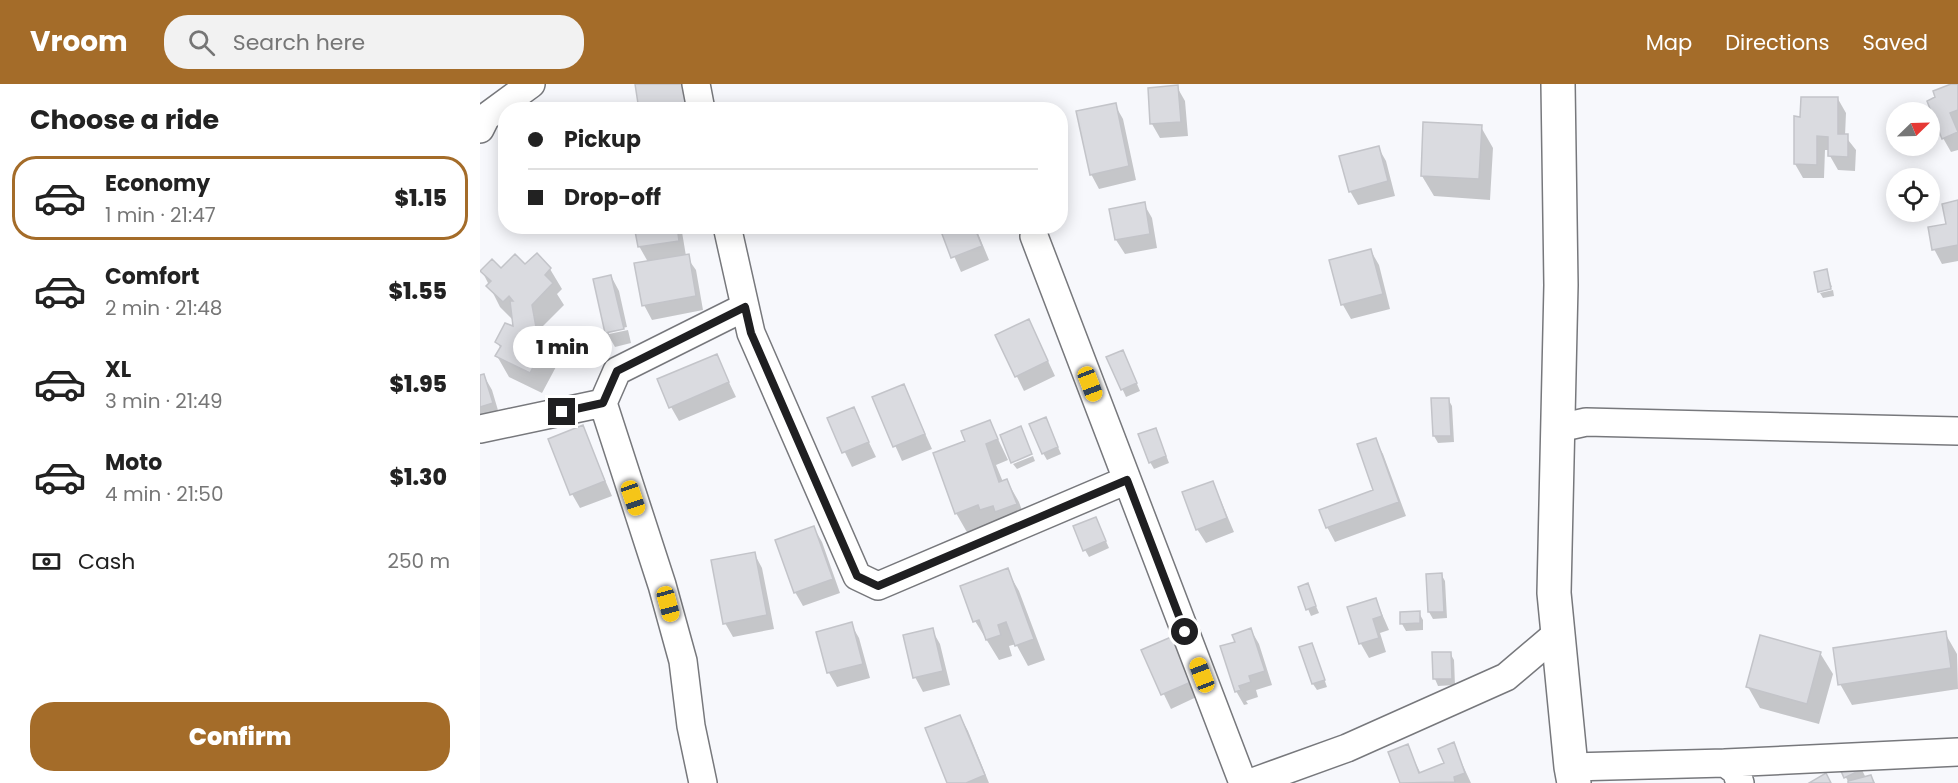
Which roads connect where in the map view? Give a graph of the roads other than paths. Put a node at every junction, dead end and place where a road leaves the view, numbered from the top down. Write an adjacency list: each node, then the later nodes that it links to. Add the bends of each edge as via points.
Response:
1 (531, 84): 4 (street)
2 (696, 84): 5 (street)
3 (1558, 84): 12 (main road)
4 (506, 102)
5 (699, 102)
6 (498, 108): 7 (street, via 486,117)
7 (480, 129)
8 (729, 234): 10 (street)
9 (1034, 236): 15 (street)
10 (745, 307): 11 (street, via 617,371); 15 (street, via 751,333 857,576 878,586)
11 (603, 403): 13 (street); 20 (street, via 683,661)
12 (1559, 428): 14 (street, via 1586,422); 16 (main road, via 1554,593)
13 (480, 429)
14 (1958, 431)
15 (1127, 480): 21 (street)
16 (1559, 632): 19 (main road); 22 (street, via 1506,677 1347,748)
17 (1958, 752): 18 (street)
18 (1732, 773): 19 (street)
19 (1572, 775)
20 (703, 783)
21 (1243, 783)
22 (1250, 783)

